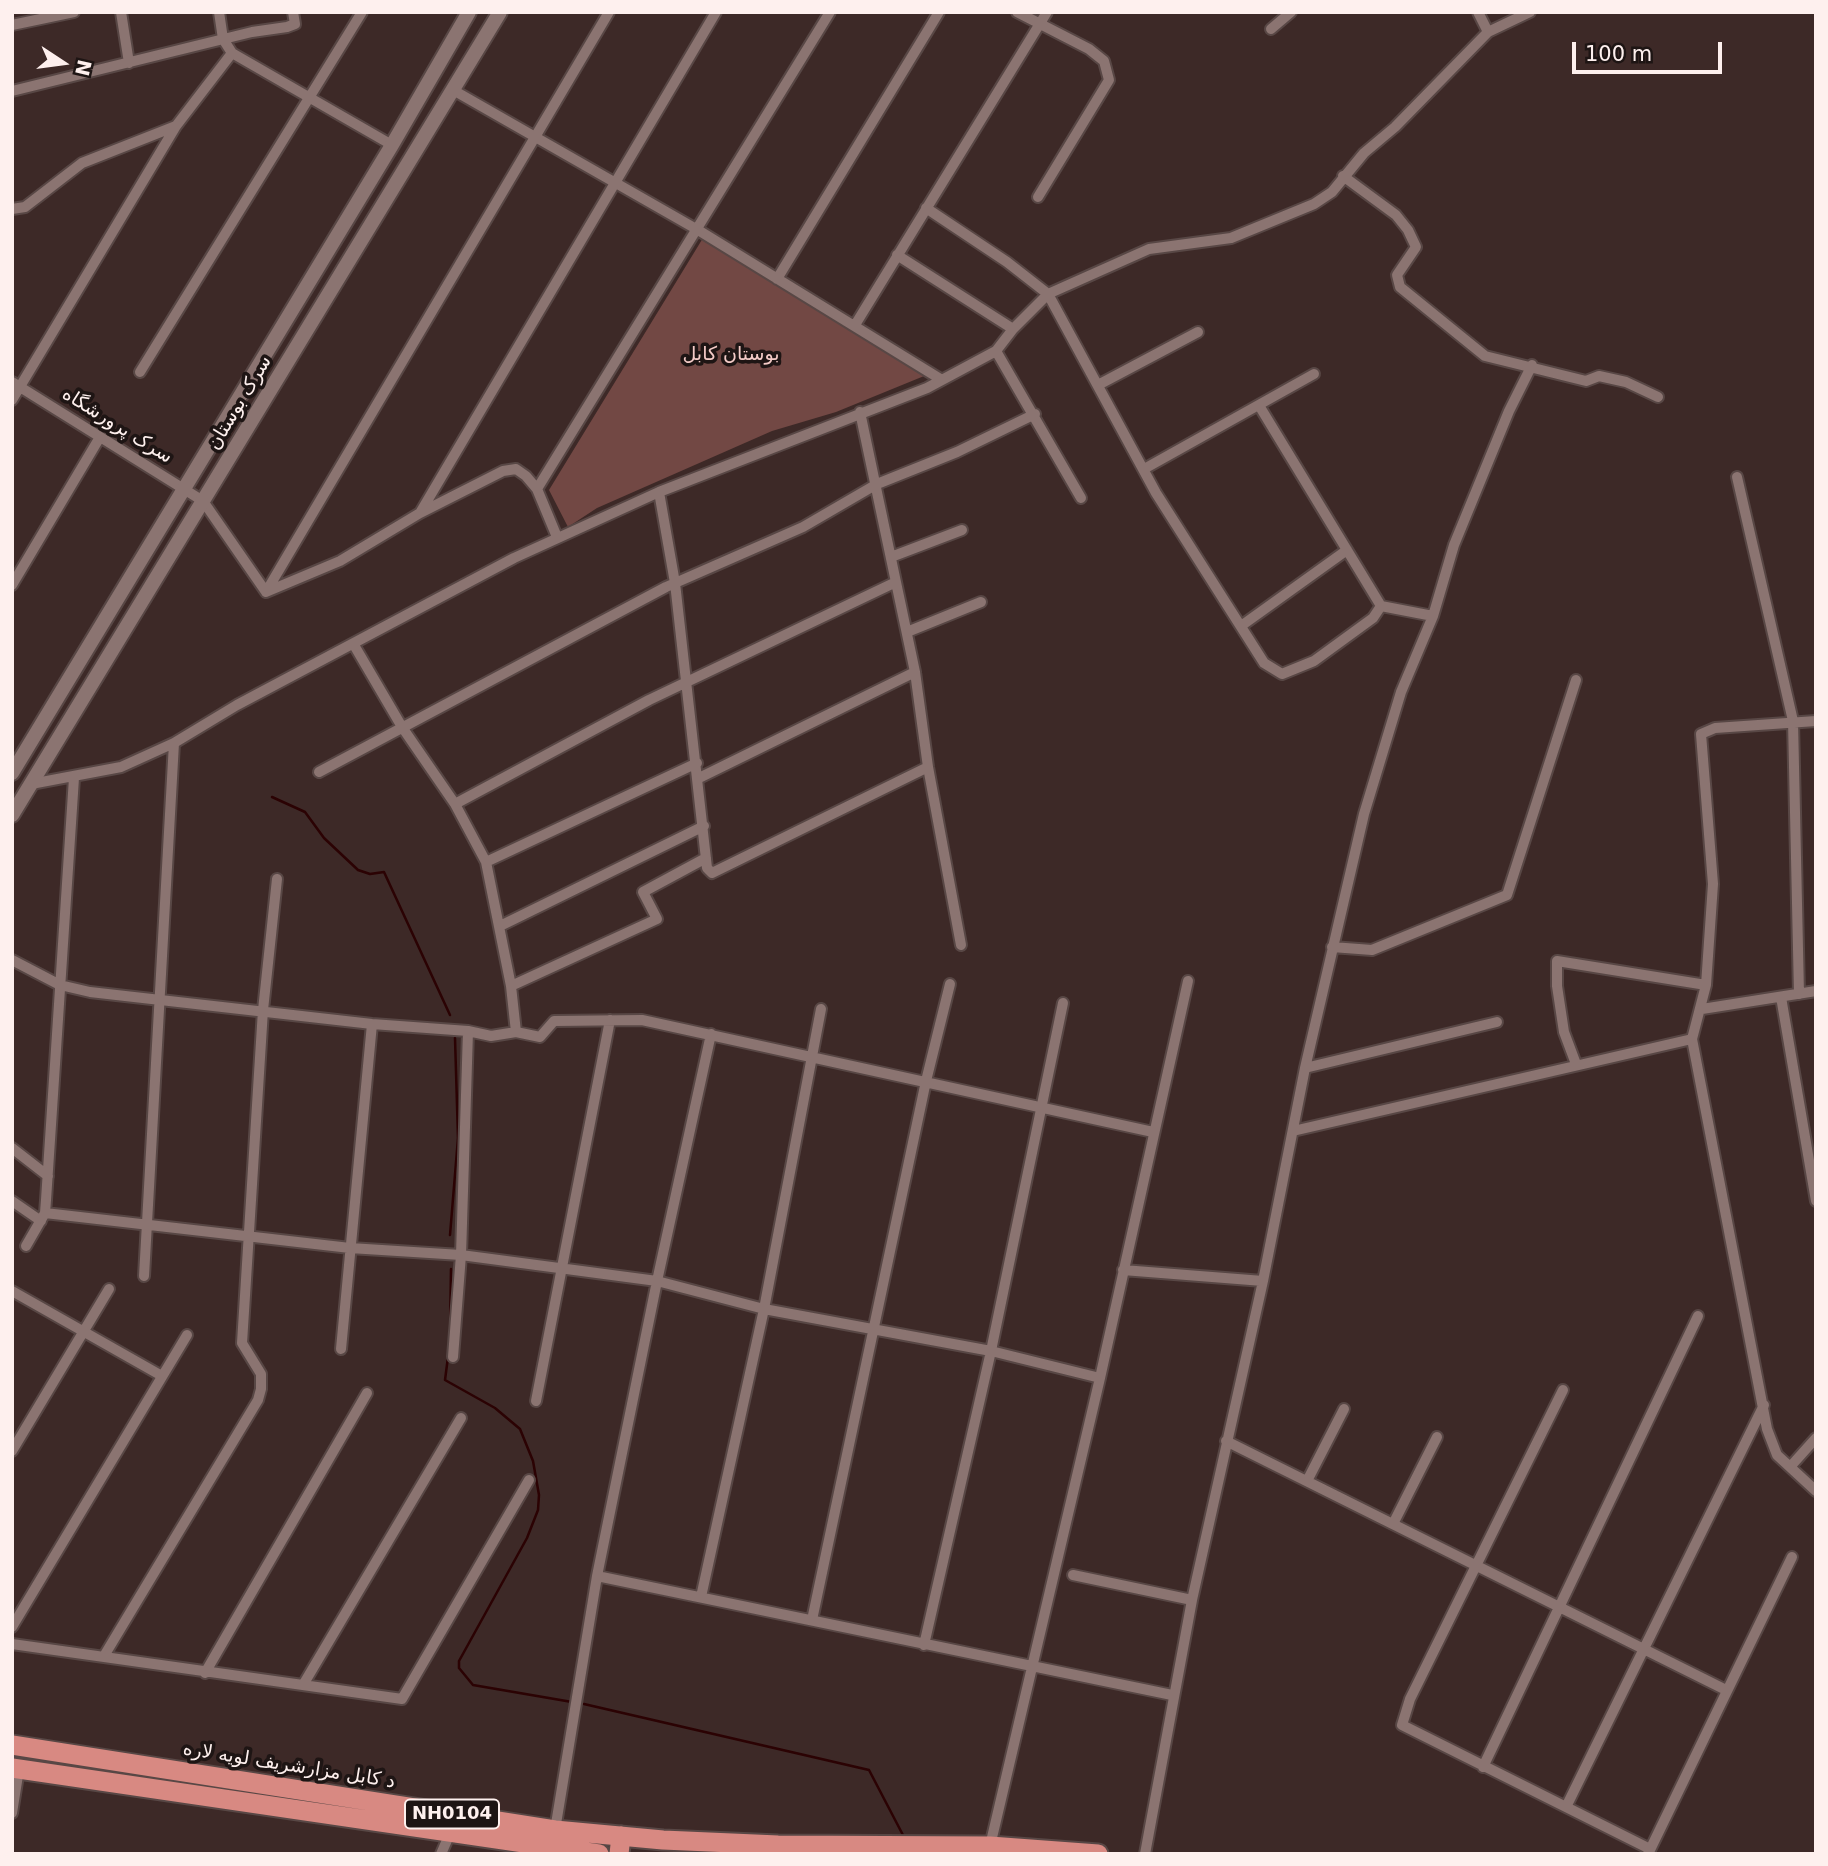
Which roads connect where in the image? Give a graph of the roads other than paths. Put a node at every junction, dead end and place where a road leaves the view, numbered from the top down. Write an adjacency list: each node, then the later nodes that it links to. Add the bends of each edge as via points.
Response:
1 (74, 12): 17 (street)
2 (121, 12): 24 (street)
3 (219, 12): 21 (street)
4 (293, 12): 21 (street, via 295,24 288,27)
5 (362, 12): 28 (street)
6 (469, 12): 23 (street, سرک بوستان)
7 (500, 12): 25 (street, سرک بوستان)
8 (608, 12): 30 (street)
9 (716, 12): 33 (street)
10 (830, 12): 37 (street)
11 (939, 12): 39 (street)
12 (1017, 12): 18 (street)
13 (1047, 12): 18 (street)
14 (1291, 12): 19 (street)
15 (1478, 12): 20 (street)
16 (1530, 12): 20 (street)
17 (12, 25)
18 (1040, 25): 34 (street, via 1104,61 1109,80); 35 (street)
19 (1271, 29)
20 (1488, 32): 32 (street)
21 (223, 39): 22 (street); 24 (street)
22 (232, 53): 28 (street); 29 (street)
23 (443, 58): 25 (street); 31 (street, سرک بوستان)
24 (129, 63): 27 (street)
25 (465, 71): 26 (street, سرک بوستان)
26 (453, 90): 30 (street); 64 (street, سرک بوستان)
27 (12, 91)
28 (309, 100): 31 (street); 46 (street)
29 (176, 126): 36 (street, via 82,163 25,207); 49 (street)
30 (534, 136): 33 (street); 73 (street)
31 (393, 145): 60 (street, سرک بوستان)
32 (1343, 176): 40 (street, via 1332,192 1314,204 1231,237 1149,249); 45 (street, via 1396,215 1408,230 1416,247 1397,275 1400,286 1485,356)
33 (613, 182): 37 (street); 65 (street)
34 (1038, 197)
35 (926, 208): 38 (street); 40 (street)
36 (12, 209)
37 (698, 230): 39 (street); 61 (street)
38 (897, 255): 41 (street); 42 (street)
39 (777, 279): 41 (street)
40 (1048, 294): 42 (street); 50 (street)
41 (855, 325): 48 (street)
42 (1013, 329): 44 (street)
43 (1198, 332): 50 (street)
44 (996, 351): 48 (street); 55 (street)
45 (1532, 365): 51 (street, via 1586,381 1599,376 1626,382); 76 (street, via 1454,545)
46 (140, 372)
47 (1314, 374): 53 (street)
48 (942, 380): 54 (street)
49 (16, 384): 52 (street); 56 (street, سرک پرورشگاه)
50 (1098, 385): 57 (street)
51 (1658, 397)
52 (12, 400)
53 (1260, 407): 57 (street); 68 (street)
54 (860, 412): 59 (street); 62 (street)
55 (1035, 414): 59 (street); 63 (street)
56 (100, 437): 60 (street, سرک پرورشگاه); 72 (street)
57 (1144, 469): 77 (street)
58 (1737, 477): 83 (street)
59 (877, 484): 69 (street); 71 (street, via 803,527)
60 (185, 489): 64 (street, سرک پرورشگاه); 90 (street, سرک بوستان)
61 (537, 489): 65 (street, via 516,469 503,471); 67 (street)
62 (659, 492): 67 (street); 71 (street)
63 (1081, 498)
64 (203, 501): 73 (street); 93 (street, سرک بوستان)
65 (419, 513): 73 (street, via 340,561)
66 (962, 530): 69 (street)
67 (557, 537): 79 (street)
68 (1347, 550): 75 (street); 77 (street)
69 (891, 557): 70 (street)
70 (896, 582): 78 (street); 82 (street)
71 (674, 583): 82 (street); 85 (street)
72 (12, 584)
73 (265, 592)
74 (981, 602): 78 (street)
75 (1381, 607): 76 (street); 77 (street, via 1344,641 1314,661 1282,674 1264,663)
76 (1433, 616): 102 (street, via 1401,692 1364,814)
77 (1241, 626)
78 (907, 632): 80 (street)
79 (354, 645): 85 (street); 86 (street)
80 (915, 672): 88 (street); 92 (street)
81 (1576, 680): 102 (street, via 1507,895 1372,950)
82 (686, 685): 87 (street); 94 (street, via 649,700)
83 (1793, 721): 84 (street); 107 (street, via 1715,728 1702,734 1713,884); 110 (street)
84 (1816, 721)
85 (402, 727): 89 (street); 94 (street)
86 (174, 743): 91 (street, via 121,768); 112 (street)
87 (697, 763): 92 (street); 98 (street)
88 (928, 767): 97 (street, via 712,873); 101 (street)
89 (319, 772)
90 (12, 773)
91 (74, 778): 93 (street); 106 (street)
92 (699, 778): 96 (street)
93 (31, 784): 95 (street, سرک بوستان)
94 (454, 804): 98 (street)
95 (12, 815)
96 (704, 826): 97 (street); 100 (street)
97 (706, 858): 108 (street, via 643,892 656,919)
98 (486, 862): 100 (street)
99 (277, 879): 116 (street)
100 (500, 926): 108 (street)
101 (961, 945)
102 (1332, 947): 126 (street)
103 (12, 960): 106 (street)
104 (1188, 981): 130 (street)
105 (950, 984): 127 (street)
106 (60, 985): 112 (street); 132 (street)
107 (1706, 985): 115 (street); 125 (street, via 1557,961 1564,1032)
108 (511, 986): 121 (street)
109 (1816, 991): 110 (street)
110 (1799, 994): 111 (street)
111 (1781, 997): 115 (street); 134 (street)
112 (162, 1000): 116 (street); 136 (street)
113 (1063, 1003): 128 (street)
114 (821, 1009): 124 (street)
115 (1702, 1009): 123 (street)
116 (263, 1010): 119 (street); 137 (street)
117 (610, 1020): 121 (street, via 554,1021 540,1037); 122 (street, via 642,1020); 141 (street)
118 (1497, 1023): 126 (street)
119 (372, 1024): 120 (street); 139 (street)
120 (468, 1031): 121 (street, via 491,1036); 140 (street)
121 (516, 1032)
122 (711, 1034): 124 (street); 145 (street)
123 (1692, 1038): 125 (street); 161 (street)
124 (812, 1058): 127 (street); 148 (street)
125 (1576, 1064): 129 (street)
126 (1305, 1068): 129 (street)
127 (926, 1081): 128 (street); 150 (street)
128 (1039, 1107): 130 (street); 154 (street)
129 (1293, 1131): 144 (street)
130 (1153, 1132): 142 (street)
131 (12, 1149): 132 (street)
132 (48, 1176): 135 (street)
133 (12, 1201): 135 (street)
134 (1816, 1201)
135 (43, 1217): 136 (street); 138 (street)
136 (148, 1225): 137 (street); 143 (street)
137 (247, 1237): 139 (street); 185 (street, via 242,1343 261,1374 258,1400)
138 (26, 1246)
139 (350, 1248): 140 (street); 153 (street)
140 (461, 1255): 141 (street); 155 (street)
141 (561, 1267): 145 (street); 160 (street)
142 (1123, 1270): 144 (street); 157 (street)
143 (144, 1276)
144 (1263, 1280): 166 (street)
145 (656, 1281): 148 (street); 176 (street)
146 (109, 1289): 151 (street)
147 (12, 1291): 151 (street)
148 (764, 1309): 150 (street); 177 (street)
149 (1698, 1316): 179 (street)
150 (874, 1329): 154 (street); 180 (street)
151 (84, 1331): 156 (street); 167 (street)
152 (187, 1335): 156 (street)
153 (341, 1349)
154 (991, 1350): 157 (street); 183 (street)
155 (453, 1357)
156 (162, 1376): 181 (street)
157 (1100, 1378): 186 (street)
158 (1563, 1390): 174 (street)
159 (367, 1393): 187 (street)
160 (536, 1401)
161 (1764, 1405): 168 (street, via 1777,1455); 184 (street)
162 (1344, 1409): 170 (street)
163 (461, 1418): 188 (street)
164 (1437, 1437): 172 (street)
165 (1816, 1438): 168 (street)
166 (1226, 1441): 170 (street); 178 (street)
167 (12, 1451)
168 (1790, 1467): 171 (street)
169 (529, 1480): 188 (street, via 402,1699)
170 (1307, 1481): 172 (street)
171 (1816, 1491)
172 (1393, 1524): 174 (street)
173 (1792, 1557): 189 (street)
174 (1475, 1565): 179 (street); 192 (street, via 1401,1720 1402,1725)
175 (1073, 1575): 178 (street)
176 (597, 1576): 177 (street); 197 (street)
177 (701, 1597): 180 (street)
178 (1192, 1600): 190 (street)
179 (1559, 1604): 184 (street); 192 (street)
180 (812, 1620): 183 (street)
181 (12, 1627)
182 (12, 1644): 185 (street)
183 (925, 1645): 186 (street)
184 (1643, 1648): 189 (street); 194 (street)
185 (104, 1656): 187 (street)
186 (1032, 1668): 190 (street); 199 (street)
187 (205, 1673): 188 (street)
188 (303, 1685)
189 (1726, 1690): 200 (street)
190 (1172, 1695): 204 (street)
191 (12, 1745): 196 (highway, د کابل مزارشریف لویه لاره / NH0104)
192 (1483, 1767): 194 (street)
193 (15, 1768): 195 (street); 196 (highway, د کابل مزارشریف لویه لاره / NH0104)
194 (1566, 1807): 200 (street)
195 (12, 1814)
196 (453, 1824): 197 (highway, د کابل مزارشریف لویه لاره / NH0104); 201 (street); 202 (highway, د کابل مزارشریف لویه لاره / NH0104)
197 (555, 1829): 198 (highway, د کابل مزارشریف لویه لاره / NH0104)
198 (620, 1845): 199 (highway, د کابل مزارشریف لویه لاره / NH0104)
199 (998, 1849): 203 (highway, NH0104)
200 (1648, 1851)
201 (441, 1854)
202 (599, 1854)
203 (1098, 1854)
204 (1145, 1854)

